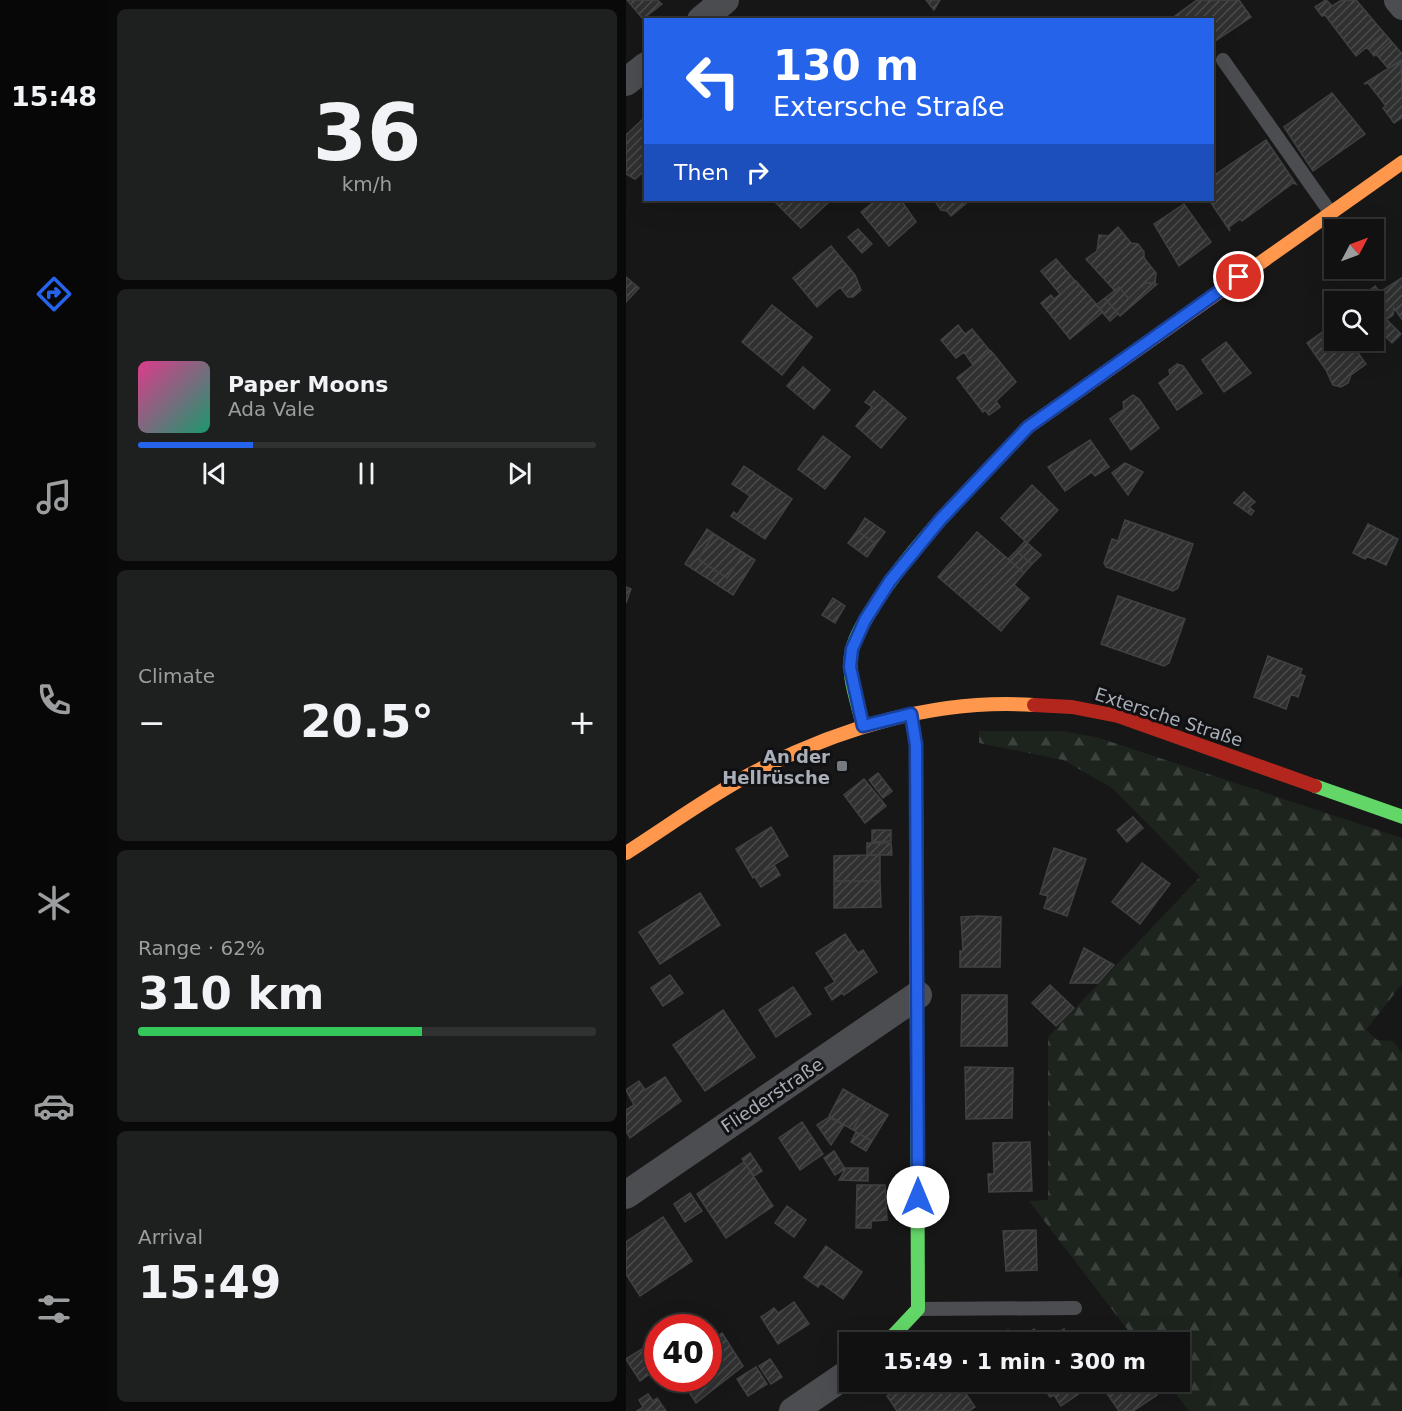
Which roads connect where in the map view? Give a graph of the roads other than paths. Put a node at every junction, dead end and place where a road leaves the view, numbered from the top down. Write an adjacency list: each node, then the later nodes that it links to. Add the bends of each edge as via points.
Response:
1 (725, 0): 4 (street)
2 (1398, 0): 3 (street)
3 (1403, 6)
4 (703, 18)
5 (1223, 60): 9 (lane)
6 (644, 68): 7 (street)
7 (626, 82)
8 (1403, 162): 9 (street)
9 (1330, 212): 11 (street, via 1028,427 940,520 890,581 852,649 850,667)
10 (911, 714): 11 (street, Extersche Straße); 12 (street, Extersche Straße, via 981,705 1082,707); 14 (street, via 916,745)
11 (863, 726): 13 (street, Extersche Straße, via 750,774)
12 (1403, 817)
13 (626, 853)
14 (918, 995): 15 (street, Fliederstraße); 17 (street)
15 (626, 1195)
16 (1075, 1308): 17 (lane)
17 (918, 1310): 18 (street)
18 (897, 1332)
19 (839, 1380): 20 (street)
20 (793, 1411)

